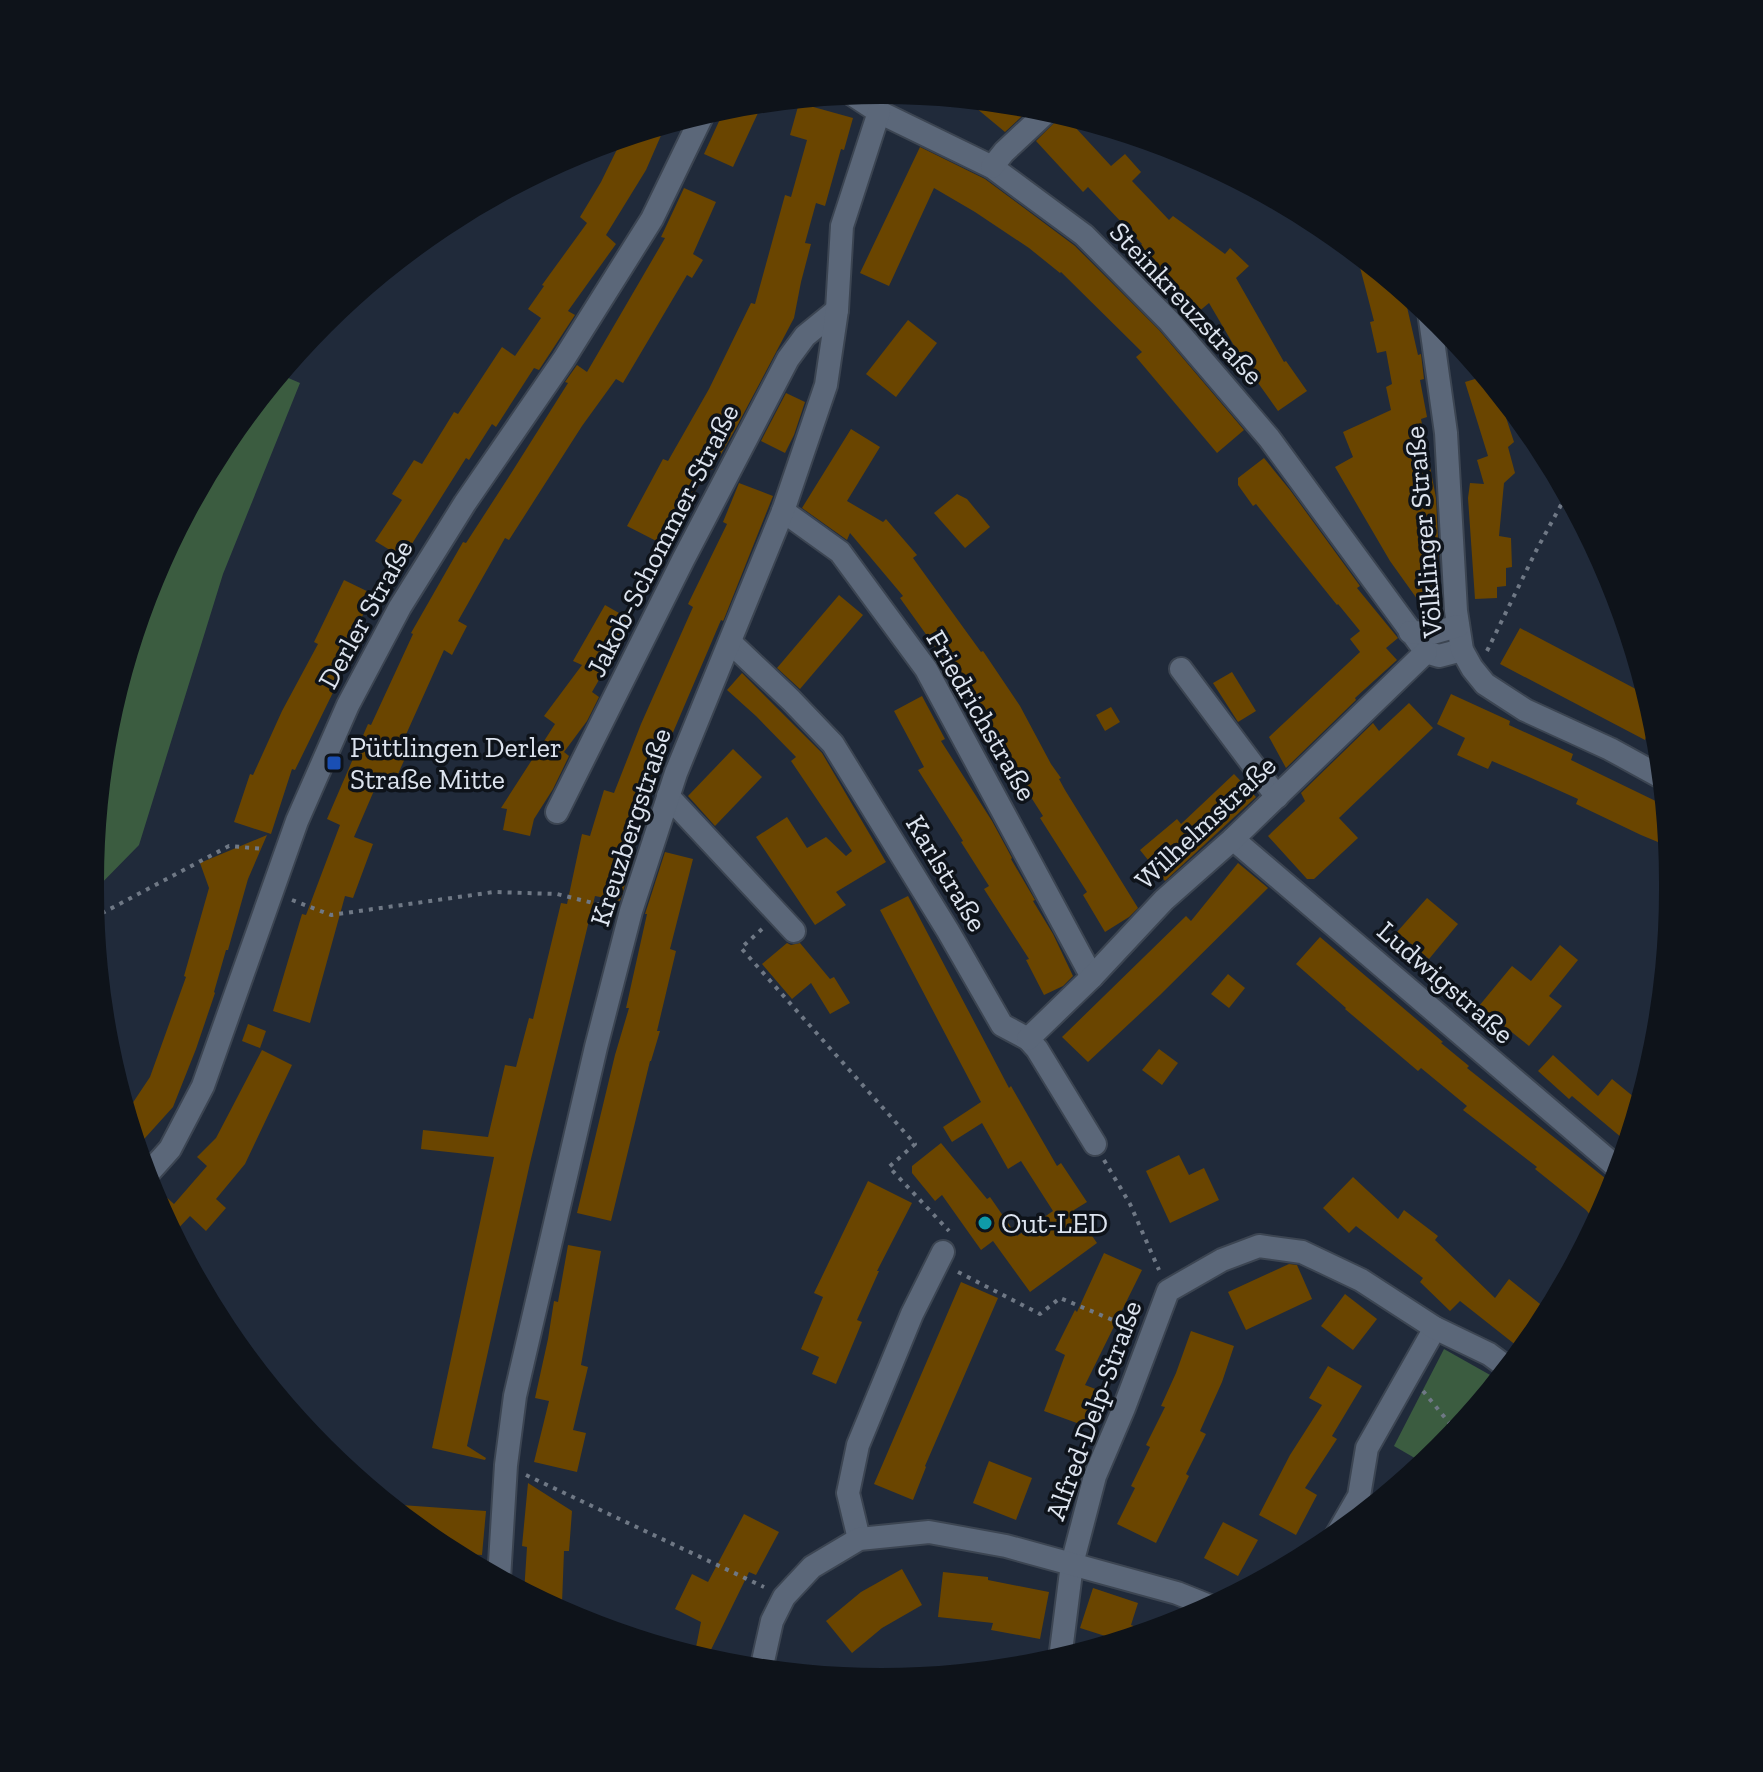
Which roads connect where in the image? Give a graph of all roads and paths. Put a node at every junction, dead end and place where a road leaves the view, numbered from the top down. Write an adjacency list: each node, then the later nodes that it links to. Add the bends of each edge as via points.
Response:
1 (868, 105): 2 (street, Steinkreuzstraße)
2 (879, 112): 5 (street, Steinkreuzstraße); 6 (street, Kreuzbergstraße, via 842,226)
3 (1038, 120): 5 (street)
4 (697, 126): 21 (street, Derler Straße, via 652,219 400,607 348,705)
5 (992, 167): 11 (street, Steinkreuzstraße, via 1084,235 1169,321 1269,438)
6 (837, 310): 9 (street, Kreuzbergstraße, via 826,385); 19 (street, Jakob-Schommer-Straße, via 805,336 788,359)
7 (1432, 333): 10 (street, Völklinger Straße, via 1446,433)
8 (1561, 505): 14 (path, via 1485,654)
9 (783, 511): 12 (street, Kreuzbergstraße); 27 (street, Friedrichstraße, via 840,552 926,669)
10 (1458, 626): 11 (street); 14 (street, Völklinger Straße)
11 (1410, 632): 13 (street, Steinkreuzstraße)
12 (730, 642): 17 (street, Kreuzbergstraße); 28 (street, Karlstraße, via 833,744 1002,1025)
13 (1426, 652): 14 (street); 18 (street, Wilhelmstraße)
14 (1467, 659): 16 (street, Völklinger Straße, via 1485,684 1525,710)
15 (1181, 669): 18 (street)
16 (1651, 771)
17 (668, 796): 23 (street, Kreuzbergstraße); 25 (street)
18 (1277, 797): 20 (street, Wilhelmstraße)
19 (557, 812)
20 (1233, 839): 27 (street, Wilhelmstraße, via 1164,900); 30 (street, Ludwigstraße)
21 (286, 851): 22 (street, Derler Straße); 24 (path, via 229,846)
22 (271, 892): 23 (path, via 331,915 494,892 557,894); 31 (street, Derler Straße, via 203,1086 170,1149)
23 (631, 911): 39 (street, Kreuzbergstraße, via 515,1396)
24 (105, 912)
25 (778, 914): 26 (street); 32 (path, via 741,948 915,1144 889,1167 952,1234)
26 (794, 931)
27 (1092, 977): 28 (street, Wilhelmstraße)
28 (1028, 1039): 29 (street, Karlstraße)
29 (1095, 1144): 33 (path, via 1130,1204)
30 (1610, 1161)
31 (155, 1166)
32 (941, 1257): 35 (path, via 1040,1314 1060,1298); 41 (street, via 858,1445 848,1493)
33 (1168, 1291): 34 (street, Alfred-Delp-Straße, via 1259,1246 1302,1252 1361,1280); 35 (street, Alfred-Delp-Straße)
34 (1435, 1328): 36 (street, Alfred-Delp-Straße); 37 (street)
35 (1150, 1335): 42 (street, Alfred-Delp-Straße, via 1095,1476)
36 (1500, 1362)
37 (1409, 1373): 38 (path); 40 (street, via 1367,1448 1359,1496)
38 (1448, 1422)
39 (506, 1465): 43 (street, Kreuzbergstraße); 44 (path)
40 (1351, 1510)
41 (859, 1539): 42 (street, via 929,1532); 44 (street, via 812,1567)
42 (1072, 1564): 45 (street); 46 (street, Alfred-Delp-Straße)
43 (498, 1567)
44 (784, 1597): 47 (street)
45 (1197, 1601)
46 (1062, 1647)
47 (764, 1658)

